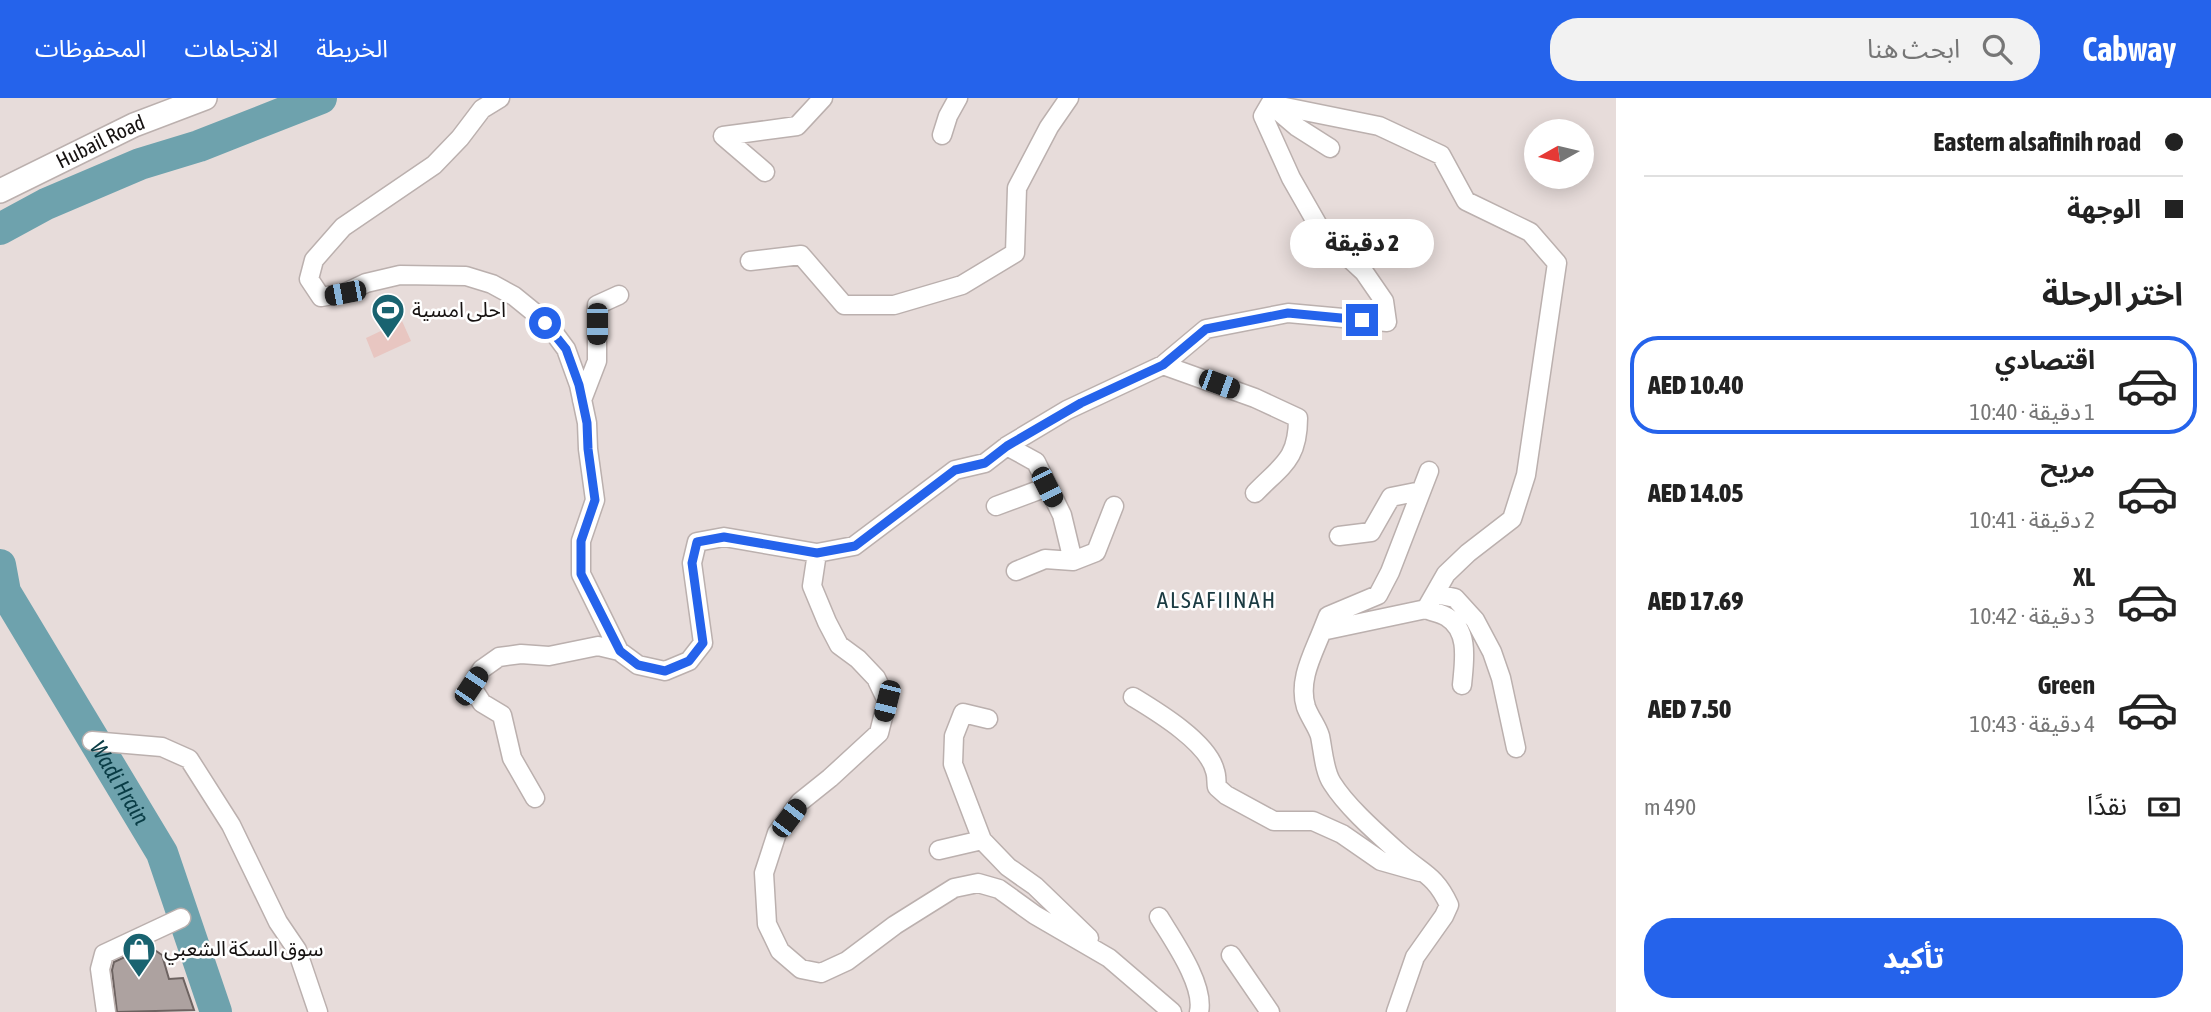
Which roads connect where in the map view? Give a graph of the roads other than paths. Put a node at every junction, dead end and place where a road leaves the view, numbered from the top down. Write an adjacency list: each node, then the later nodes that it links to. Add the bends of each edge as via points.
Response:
1 (205, 98): 10 (street, Hubail Road, via 134,125)
2 (500, 98): 14 (street, via 482,109 433,165 343,227 314,260 309,279 321,297 400,275 466,276 492,284 514,296 566,349)
3 (823, 98): 9 (street, via 797,126 723,136)
4 (958, 98): 7 (street)
5 (1069, 98): 11 (street, via 1017,188 1015,253 962,285 894,305 844,305 801,255)
6 (1270, 104): 8 (street); 13 (street, via 1263,116 1291,178 1323,234 1364,272 1384,301 1387,322 1288,313 1206,329); 26 (street, via 1379,126 1441,155 1466,201 1530,232 1557,263 1526,475 1512,519 1468,552 1446,574)
7 (942, 135)
8 (1330, 148)
9 (765, 172)
10 (0, 191)
11 (750, 261)
12 (619, 295): 14 (street, via 597,305 597,361)
13 (1163, 365): 15 (street, via 1094,396); 19 (street, via 1298,418 1298,439 1289,460)
14 (582, 400): 29 (street, via 595,500 581,541 581,574)
15 (1007, 446): 17 (street, via 1036,462); 23 (street, via 985,463 955,470 855,546)
16 (1429, 471): 18 (street)
17 (1047, 487): 20 (street); 24 (street, via 1062,515)
18 (1421, 491): 22 (street, via 1391,497 1371,532); 28 (street, via 1378,596 1328,616)
19 (1255, 493)
20 (996, 506)
21 (1114, 506): 24 (street, via 1096,552)
22 (1339, 536)
23 (817, 553): 29 (street, via 724,537 697,542 692,563 703,643 689,661 665,671 638,665); 42 (street, via 812,586 827,622 839,645 876,678 887,701 879,733 800,802 777,833 764,873 767,923 780,951 801,969 821,972 847,961 954,888 978,883 999,889)
24 (1073, 561): 25 (street, via 1045,559)
25 (1016, 571)
26 (1436, 594): 27 (street); 34 (street, via 1455,598 1475,620 1492,652)
27 (1426, 609): 28 (street); 30 (street, via 1447,617 1462,632)
28 (1322, 631): 38 (street, via 1302,691 1319,732 1331,781 1357,812)
29 (620, 651): 35 (street, via 598,646 549,656 499,657 482,669 471,686 482,703 502,715 512,758)
30 (1462, 685)
31 (1133, 697): 38 (street, via 1171,720 1204,752 1215,768 1217,787 1226,795 1274,821 1312,821 1342,834 1381,862)
32 (988, 719): 36 (street, via 963,713 954,736 953,764)
33 (92, 741): 44 (street, via 162,747 189,760 231,825 278,922 297,950)
34 (1516, 748)
35 (535, 798)
36 (982, 839): 37 (street); 42 (street)
37 (939, 850)
38 (1427, 873): 48 (street, via 1441,887 1449,905 1415,957)
39 (1159, 917): 46 (street, via 1185,960 1201,1002)
40 (181, 918): 43 (street, via 104,954 100,969)
41 (1231, 955): 47 (street)
42 (1109, 958): 45 (street)
43 (106, 1012)
44 (318, 1012)
45 (1172, 1012)
46 (1199, 1012)
47 (1269, 1012)
48 (1396, 1012)

